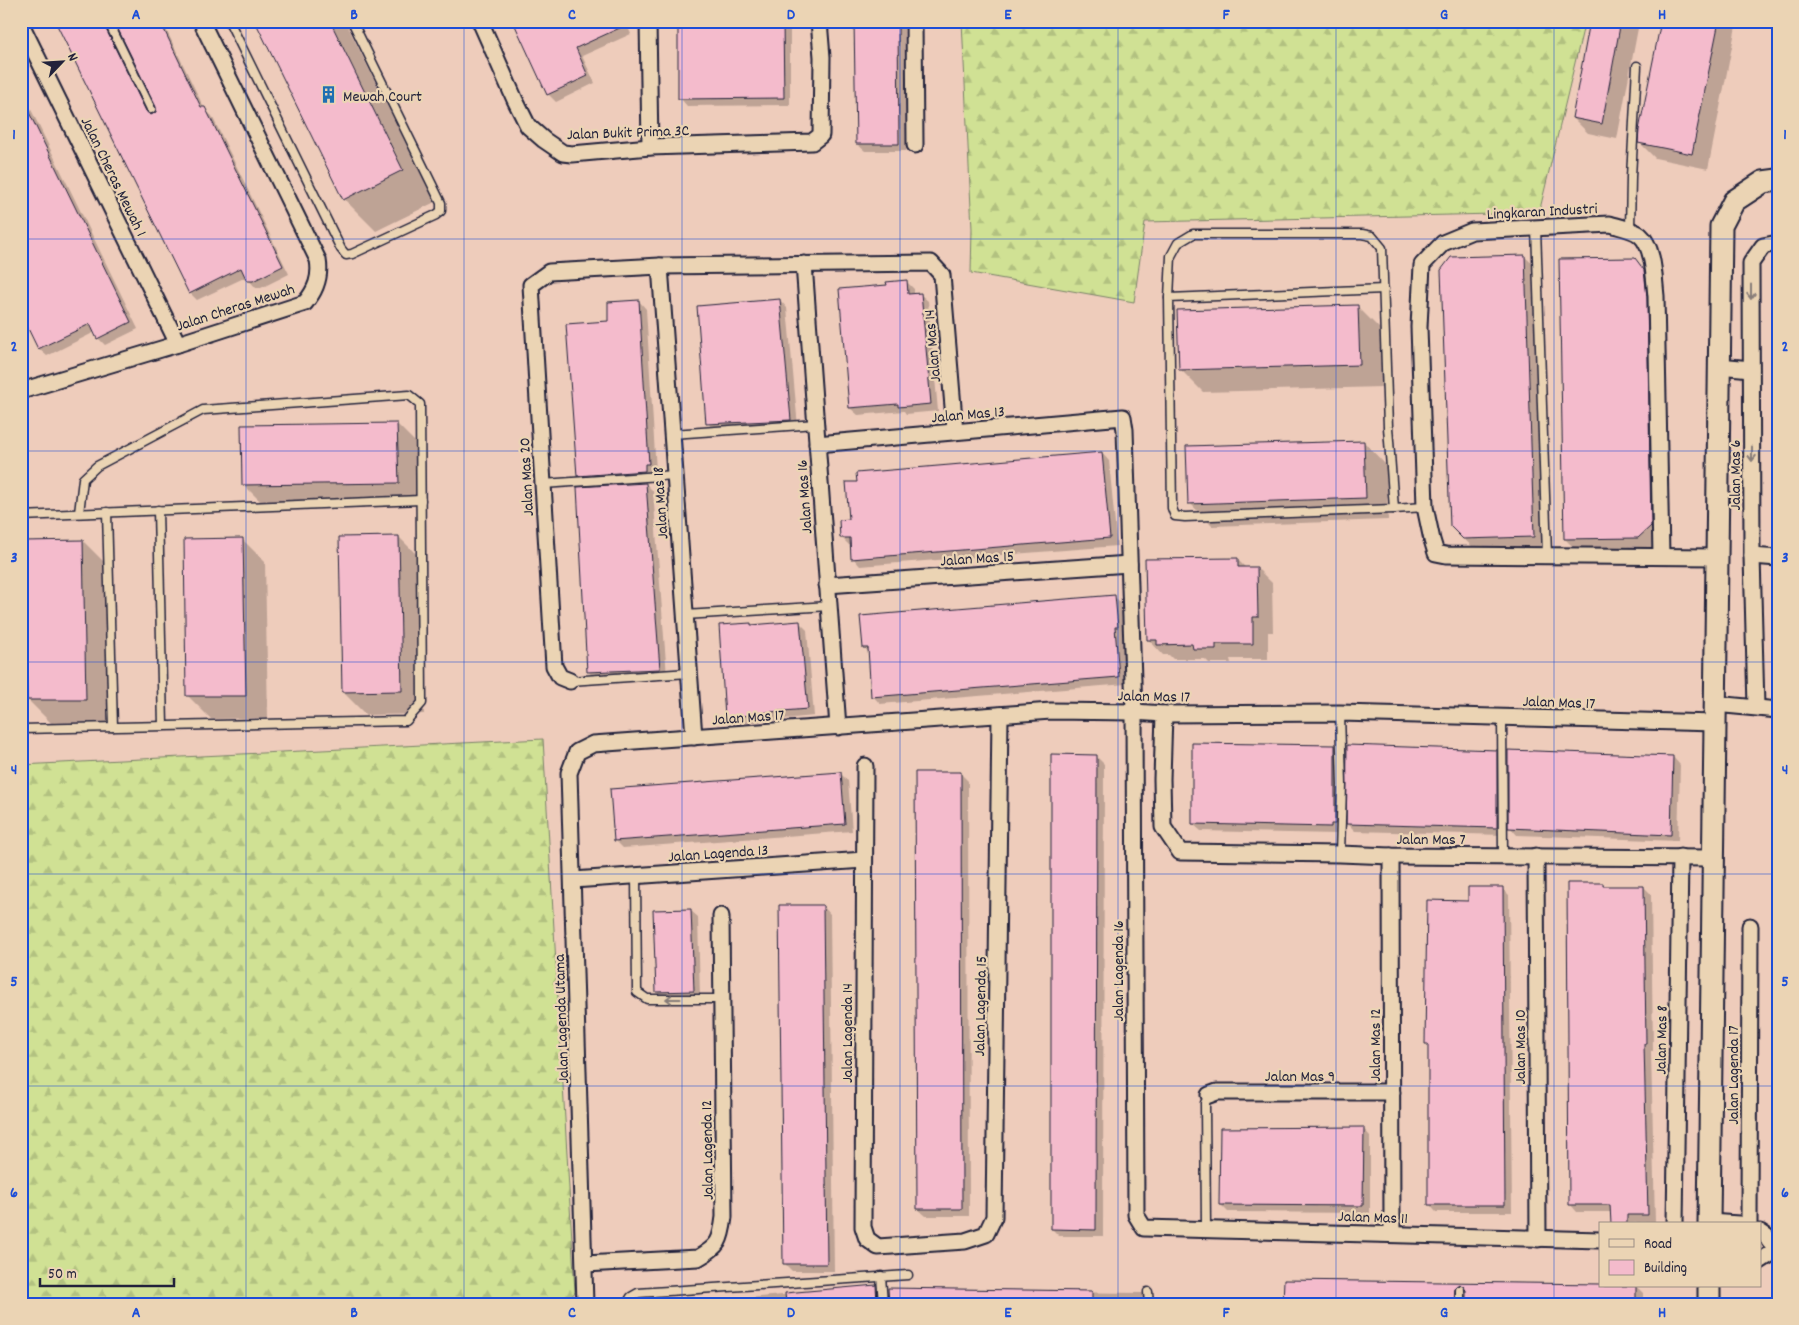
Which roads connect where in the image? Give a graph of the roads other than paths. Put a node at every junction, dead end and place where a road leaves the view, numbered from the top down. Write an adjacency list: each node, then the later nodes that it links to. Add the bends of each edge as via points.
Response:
1 (108, 21): 11 (lane)
2 (201, 21): 22 (street, Jalan Cheras Mewah, via 318,260 320,270 316,286 305,303)
3 (229, 21): 4 (lane, via 346,255 436,215 441,203)
4 (352, 21)
5 (480, 21): 13 (street, Jalan Bukit Prima 3C, via 528,126 544,140 563,153 572,154)
6 (648, 21): 13 (street)
7 (820, 21): 13 (street, Jalan Bukit Prima 3C, via 821,135 812,142)
8 (914, 21): 12 (street)
9 (21, 24): 22 (street, Jalan Cheras Mewah 1)
10 (1637, 66): 16 (lane)
11 (151, 109)
12 (915, 145)
13 (650, 147)
14 (1778, 180): 23 (street, via 1763,182 1734,201 1721,226)
15 (1536, 228): 16 (street, Lingkaran Industri, via 1610,224); 34 (street, Lingkaran Industri, via 1472,231 1442,243 1422,265 1419,326); 40 (lane)
16 (1630, 230): 41 (street, via 1641,236 1651,254 1656,296)
17 (1778, 243): 24 (street, Jalan Mas 6, one-way to 24, via 1762,246 1751,263)
18 (804, 264): 19 (street); 27 (street, Jalan Mas 16); 28 (street, Jalan Mas 14, via 931,264 942,275)
19 (660, 266): 29 (street, Jalan Mas 18); 32 (street, Jalan Mas 20, via 549,272 531,285)
20 (1384, 289): 21 (lane); 21 (lane, via 1382,248 1372,236 1193,234 1178,242 1171,256); 35 (lane)
21 (1169, 298): 35 (lane, via 1172,508 1175,516)
22 (178, 344): 25 (street, Jalan Cheras Mewah)
23 (1719, 366): 24 (street); 43 (street)
24 (1751, 369): 42 (street, Jalan Mas 6, one-way to 42)
25 (21, 391)
26 (1123, 417): 28 (street, Jalan Mas 13); 45 (street, Jalan Lagenda 16)
27 (816, 424): 29 (lane); 30 (street, Jalan Mas 16)
28 (955, 431): 30 (street, Jalan Mas 13)
29 (672, 434): 31 (street, Jalan Mas 18)
30 (817, 444): 46 (street, Jalan Mas 16)
31 (675, 475): 32 (lane); 48 (street, Jalan Mas 18)
32 (543, 484): 50 (street, Jalan Mas 20, via 554,666 560,677)
33 (421, 500): 36 (lane); 38 (lane, via 420,404 409,395 203,410 96,466 83,479); 59 (lane, via 422,703 406,720)
34 (1425, 507): 35 (lane); 40 (street, Lingkaran Industri, via 1436,553)
35 (1394, 509)
36 (158, 510): 37 (lane); 59 (lane)
37 (108, 512): 38 (lane); 60 (lane)
38 (80, 513): 39 (lane)
39 (21, 516)
40 (1547, 555): 41 (street)
41 (1660, 556): 43 (street)
42 (1752, 556): 44 (street); 51 (street, Jalan Mas 6)
43 (1717, 557): 55 (street)
44 (1778, 558)
45 (1129, 564): 46 (street, Jalan Mas 15); 53 (street, Jalan Lagenda 16)
46 (828, 585): 47 (street, Jalan Mas 16)
47 (829, 606): 48 (lane); 61 (street, Jalan Mas 16)
48 (685, 615): 49 (street, Jalan Mas 18)
49 (689, 673): 50 (lane); 63 (street, Jalan Mas 18)
50 (570, 681)
51 (1756, 707): 52 (street, Jalan Mas 17); 55 (street, Jalan Mas 17)
52 (1778, 710)
53 (1134, 712): 56 (street, Jalan Mas 17); 57 (street, Jalan Mas 17, via 1051,711); 83 (street, Jalan Lagenda 16, via 1136,1215)
54 (1340, 712): 56 (street, Jalan Mas 17); 58 (street, Jalan Mas 17); 66 (lane)
55 (1715, 713): 58 (street, Jalan Mas 17); 71 (street)
56 (1164, 714): 66 (street, Jalan Mas 7, via 1163,827 1180,852)
57 (1000, 715): 61 (street, Jalan Mas 17); 89 (street, Jalan Lagenda 15, via 994,1216 986,1234 965,1241)
58 (1502, 717): 68 (lane)
59 (163, 726): 60 (lane)
60 (113, 727): 62 (lane)
61 (838, 727): 63 (street, Jalan Mas 17)
62 (21, 729)
63 (694, 737): 64 (street, Jalan Mas 17)
64 (593, 744): 74 (street, Jalan Lagenda Utama, via 577,752 569,773)
65 (865, 766): 72 (street, Jalan Lagenda 14)
66 (1340, 854): 67 (street, Jalan Mas 7)
67 (1391, 856): 68 (street, Jalan Mas 7); 78 (street, Jalan Mas 12)
68 (1504, 856): 69 (street, Jalan Mas 7)
69 (1536, 856): 70 (street, Jalan Mas 7); 87 (street, Jalan Mas 10)
70 (1680, 857): 71 (street, Jalan Mas 7); 80 (street, Jalan Mas 8)
71 (1713, 858): 81 (street)
72 (864, 860): 73 (street, Jalan Lagenda 13); 89 (street, Jalan Lagenda 14, via 863,1227 867,1239 878,1246)
73 (636, 875): 74 (street, Jalan Lagenda 13); 77 (lane, one-way to 73, via 647,999 637,992)
74 (574, 880): 92 (street, Jalan Lagenda Utama)
75 (721, 916): 77 (street, Jalan Lagenda 12)
76 (1750, 926): 82 (street, Jalan Lagenda 17)
77 (722, 999): 92 (street, Jalan Lagenda 12, via 724,1217 721,1237 712,1250 698,1258)
78 (1392, 1092): 79 (street, Jalan Mas 9, via 1217,1092); 86 (street, Jalan Mas 12)
79 (1209, 1095): 84 (lane, via 1205,1103)
80 (1675, 1222)
81 (1709, 1222)
82 (1749, 1222)
83 (1144, 1228): 84 (street, Jalan Mas 11)
84 (1206, 1228): 86 (street, Jalan Mas 11)
85 (1762, 1233): 90 (street)
86 (1392, 1234): 87 (street, Jalan Mas 11)
87 (1538, 1239): 88 (street, Jalan Mas 11)
88 (1599, 1240)
89 (925, 1244)
90 (1777, 1250): 91 (street)
91 (1762, 1260)
92 (584, 1264): 98 (street, Jalan Lagenda Utama)
93 (908, 1275): 94 (lane)
94 (881, 1276): 99 (lane, via 638,1293); 100 (lane)
95 (1709, 1288): 103 (street)
96 (1460, 1290): 102 (lane)
97 (1148, 1292): 101 (lane)
98 (585, 1304)
99 (627, 1304)
100 (884, 1304)
101 (1148, 1304)
102 (1460, 1304)
103 (1709, 1304)

